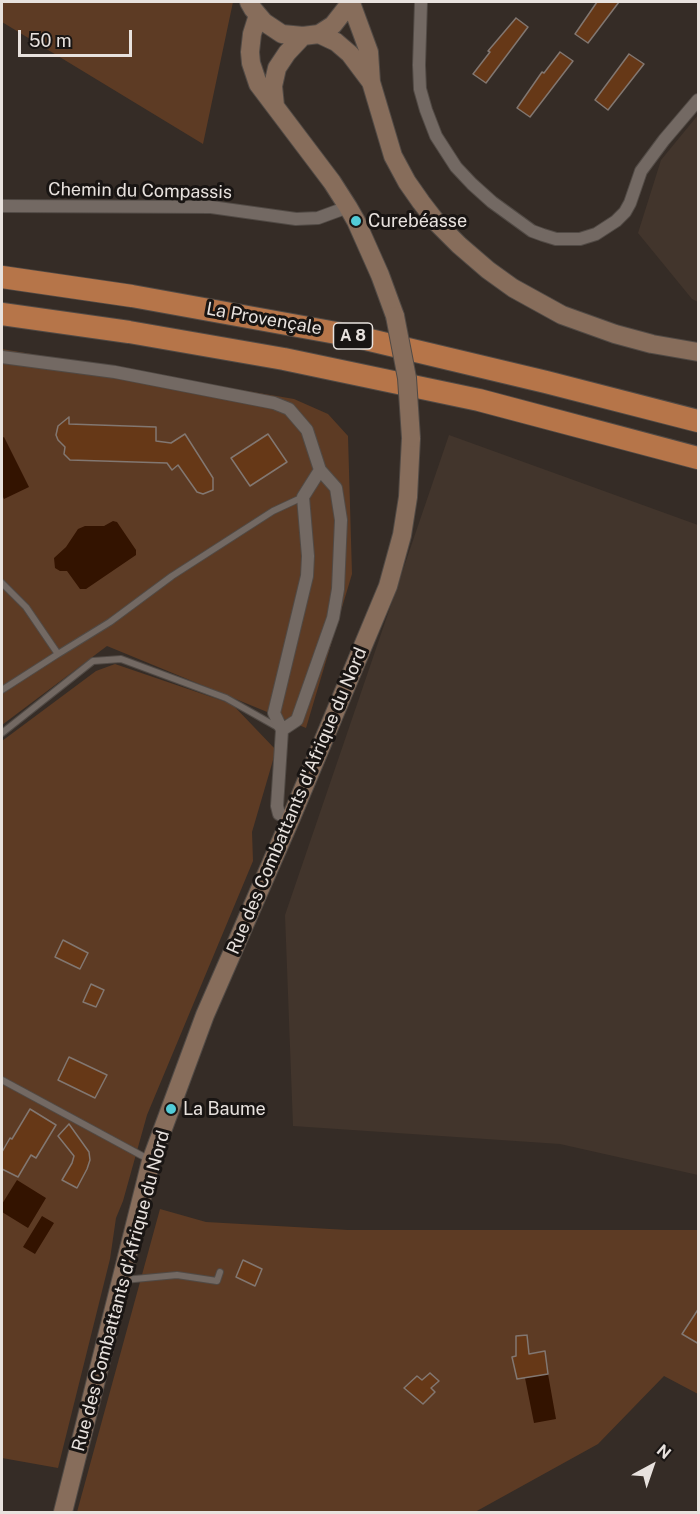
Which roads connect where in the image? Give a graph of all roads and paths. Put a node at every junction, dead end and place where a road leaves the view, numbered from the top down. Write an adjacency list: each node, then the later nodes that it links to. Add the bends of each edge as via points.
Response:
1 (351, 2): 4 (main road, via 338,21); 5 (main road, via 369,52)
2 (421, 2): 6 (street, via 420,88 436,136 472,184 543,236 580,239 616,221 630,203 641,171)
3 (251, 5): 4 (main road, via 282,34); 7 (main road, Rue des Combattants d'Afrique du Nord, via 251,63 258,84)
4 (311, 35): 5 (main road, via 343,47); 7 (main road, via 287,53 277,68 273,86)
5 (371, 82): 12 (main road, via 393,156 407,183 438,224 488,270 536,301 585,324 652,344)
6 (699, 100)
7 (275, 106): 9 (main road, Rue des Combattants d'Afrique du Nord)
8 (2, 206): 9 (street, Chemin du Compassis, via 211,207 296,219 318,218)
9 (348, 207): 23 (main road, Rue des Combattants d'Afrique du Nord, bridge, via 395,316 407,378 411,438 408,497 388,586)
10 (2, 277): 14 (highway, La Provençale / A 8, via 341,333)
11 (2, 314): 15 (highway, La Provençale / A 8, via 284,359 479,400)
12 (699, 352)
13 (2, 357): 16 (street, via 115,372 289,408 307,430)
14 (699, 421)
15 (699, 458)
16 (320, 470): 17 (street); 21 (street, via 336,488 341,520 338,589 333,618 297,720)
17 (303, 497): 19 (lane, via 273,511); 21 (street, via 307,576 274,712)
18 (2, 583): 19 (lane, via 27,607)
19 (58, 654): 20 (lane)
20 (2, 690)
21 (282, 730): 22 (lane, via 226,698 121,659 93,661); 23 (street, via 277,806 279,814)
22 (2, 733)
23 (291, 818): 25 (main road, Rue des Combattants d'Afrique du Nord, via 206,1015)
24 (2, 1080): 25 (lane)
25 (152, 1161): 27 (main road, Rue des Combattants d'Afrique du Nord)
26 (220, 1272): 27 (lane, via 217,1281 177,1275)
27 (120, 1280): 28 (main road, Rue des Combattants d'Afrique du Nord)
28 (63, 1512)

